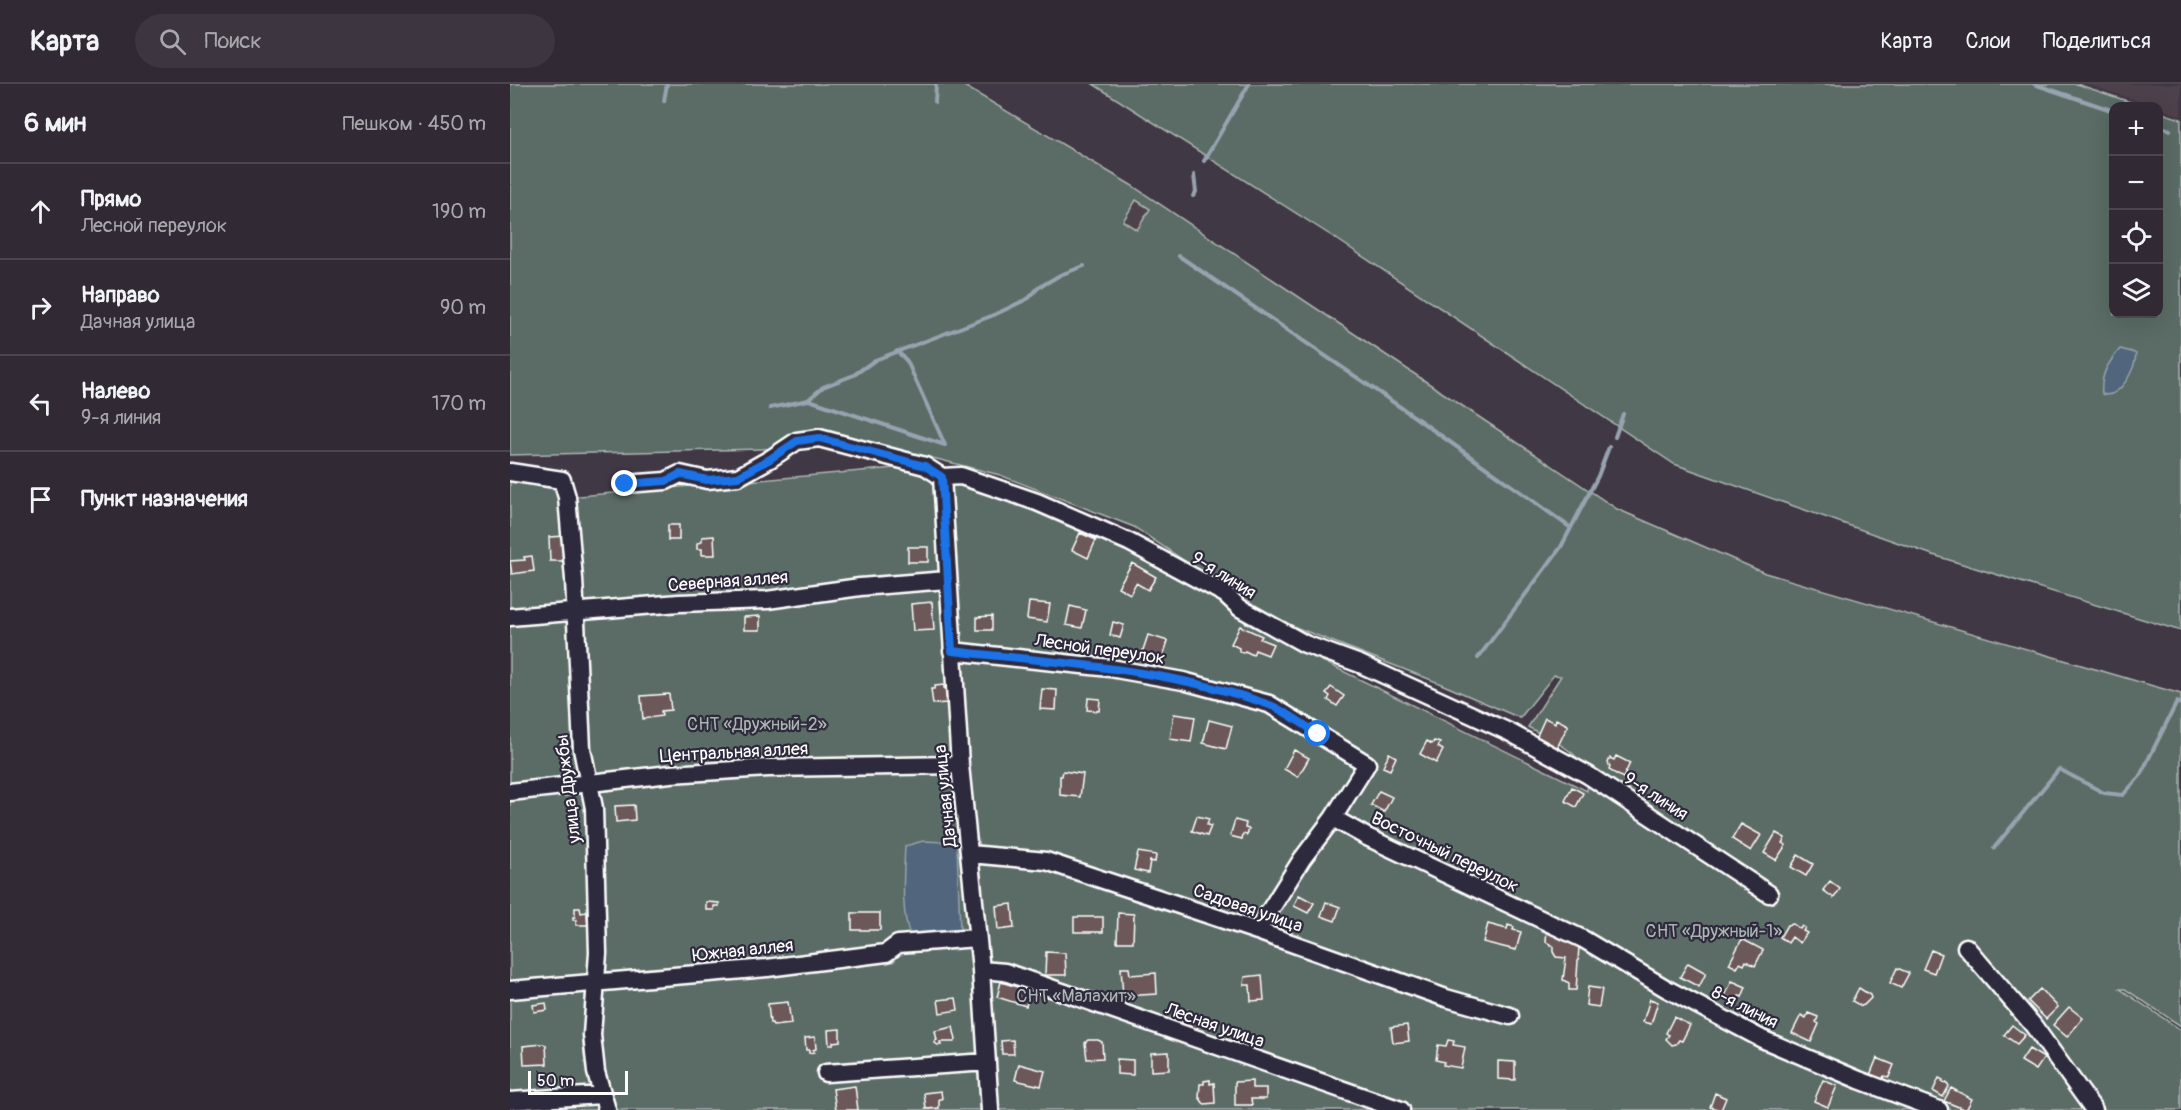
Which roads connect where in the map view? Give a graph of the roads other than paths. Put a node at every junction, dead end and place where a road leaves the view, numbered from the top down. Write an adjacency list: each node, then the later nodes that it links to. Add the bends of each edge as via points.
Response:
1 (510, 472): 5 (street, улица Дружбы, via 562,480 567,497)
2 (942, 477): 3 (street, 9-я линия, via 925,466 819,438 797,441 738,477 707,480 680,474 666,481); 4 (street, Дачная улица); 13 (street, 9-я линия, via 961,476 1096,527 1225,594 1240,608 1305,644 1360,664 1509,732 1588,775)
3 (625, 484)
4 (947, 580): 5 (street, Северная аллея, via 860,586 767,600); 7 (street, Дачная улица)
5 (575, 612): 6 (street, Северная аллея); 9 (street, улица Дружбы, via 582,749)
6 (510, 617)
7 (952, 651): 8 (street, Дачная улица); 11 (street, Лесной переулок, via 1110,668 1183,681 1269,704 1367,764)
8 (960, 765): 9 (street, Центральная аллея, via 768,768); 12 (street, Дачная улица)
9 (590, 783): 10 (street, Центральная аллея); 19 (street, улица Дружбы, via 598,954)
10 (510, 792)
11 (1333, 819): 14 (street, Восточный переулок); 15 (street, via 1302,859)
12 (970, 854): 15 (street, Садовая улица, via 1046,861); 16 (street, Дачная улица)
13 (1769, 894)
14 (1541, 920): 28 (street, 8-я линия, via 1583,939 1762,1039)
15 (1257, 931): 21 (street, Садовая улица, via 1446,998)
16 (977, 938): 18 (street, Дачная улица); 19 (street, Южная аллея, via 897,944 886,954)
17 (1966, 946): 29 (street, via 2033,1025)
18 (981, 970): 22 (street, Дачная улица); 27 (street, Лесная улица, via 1005,972)
19 (594, 984): 20 (street, Южная аллея); 25 (street, улица Дружбы, via 592,1035)
20 (510, 990)
21 (1510, 1016)
22 (987, 1062): 23 (street); 26 (street, Дачная улица)
23 (826, 1073)
24 (510, 1101): 25 (street)
25 (604, 1102)
26 (990, 1110)
27 (1401, 1110)
28 (1939, 1110)
29 (2094, 1110)

